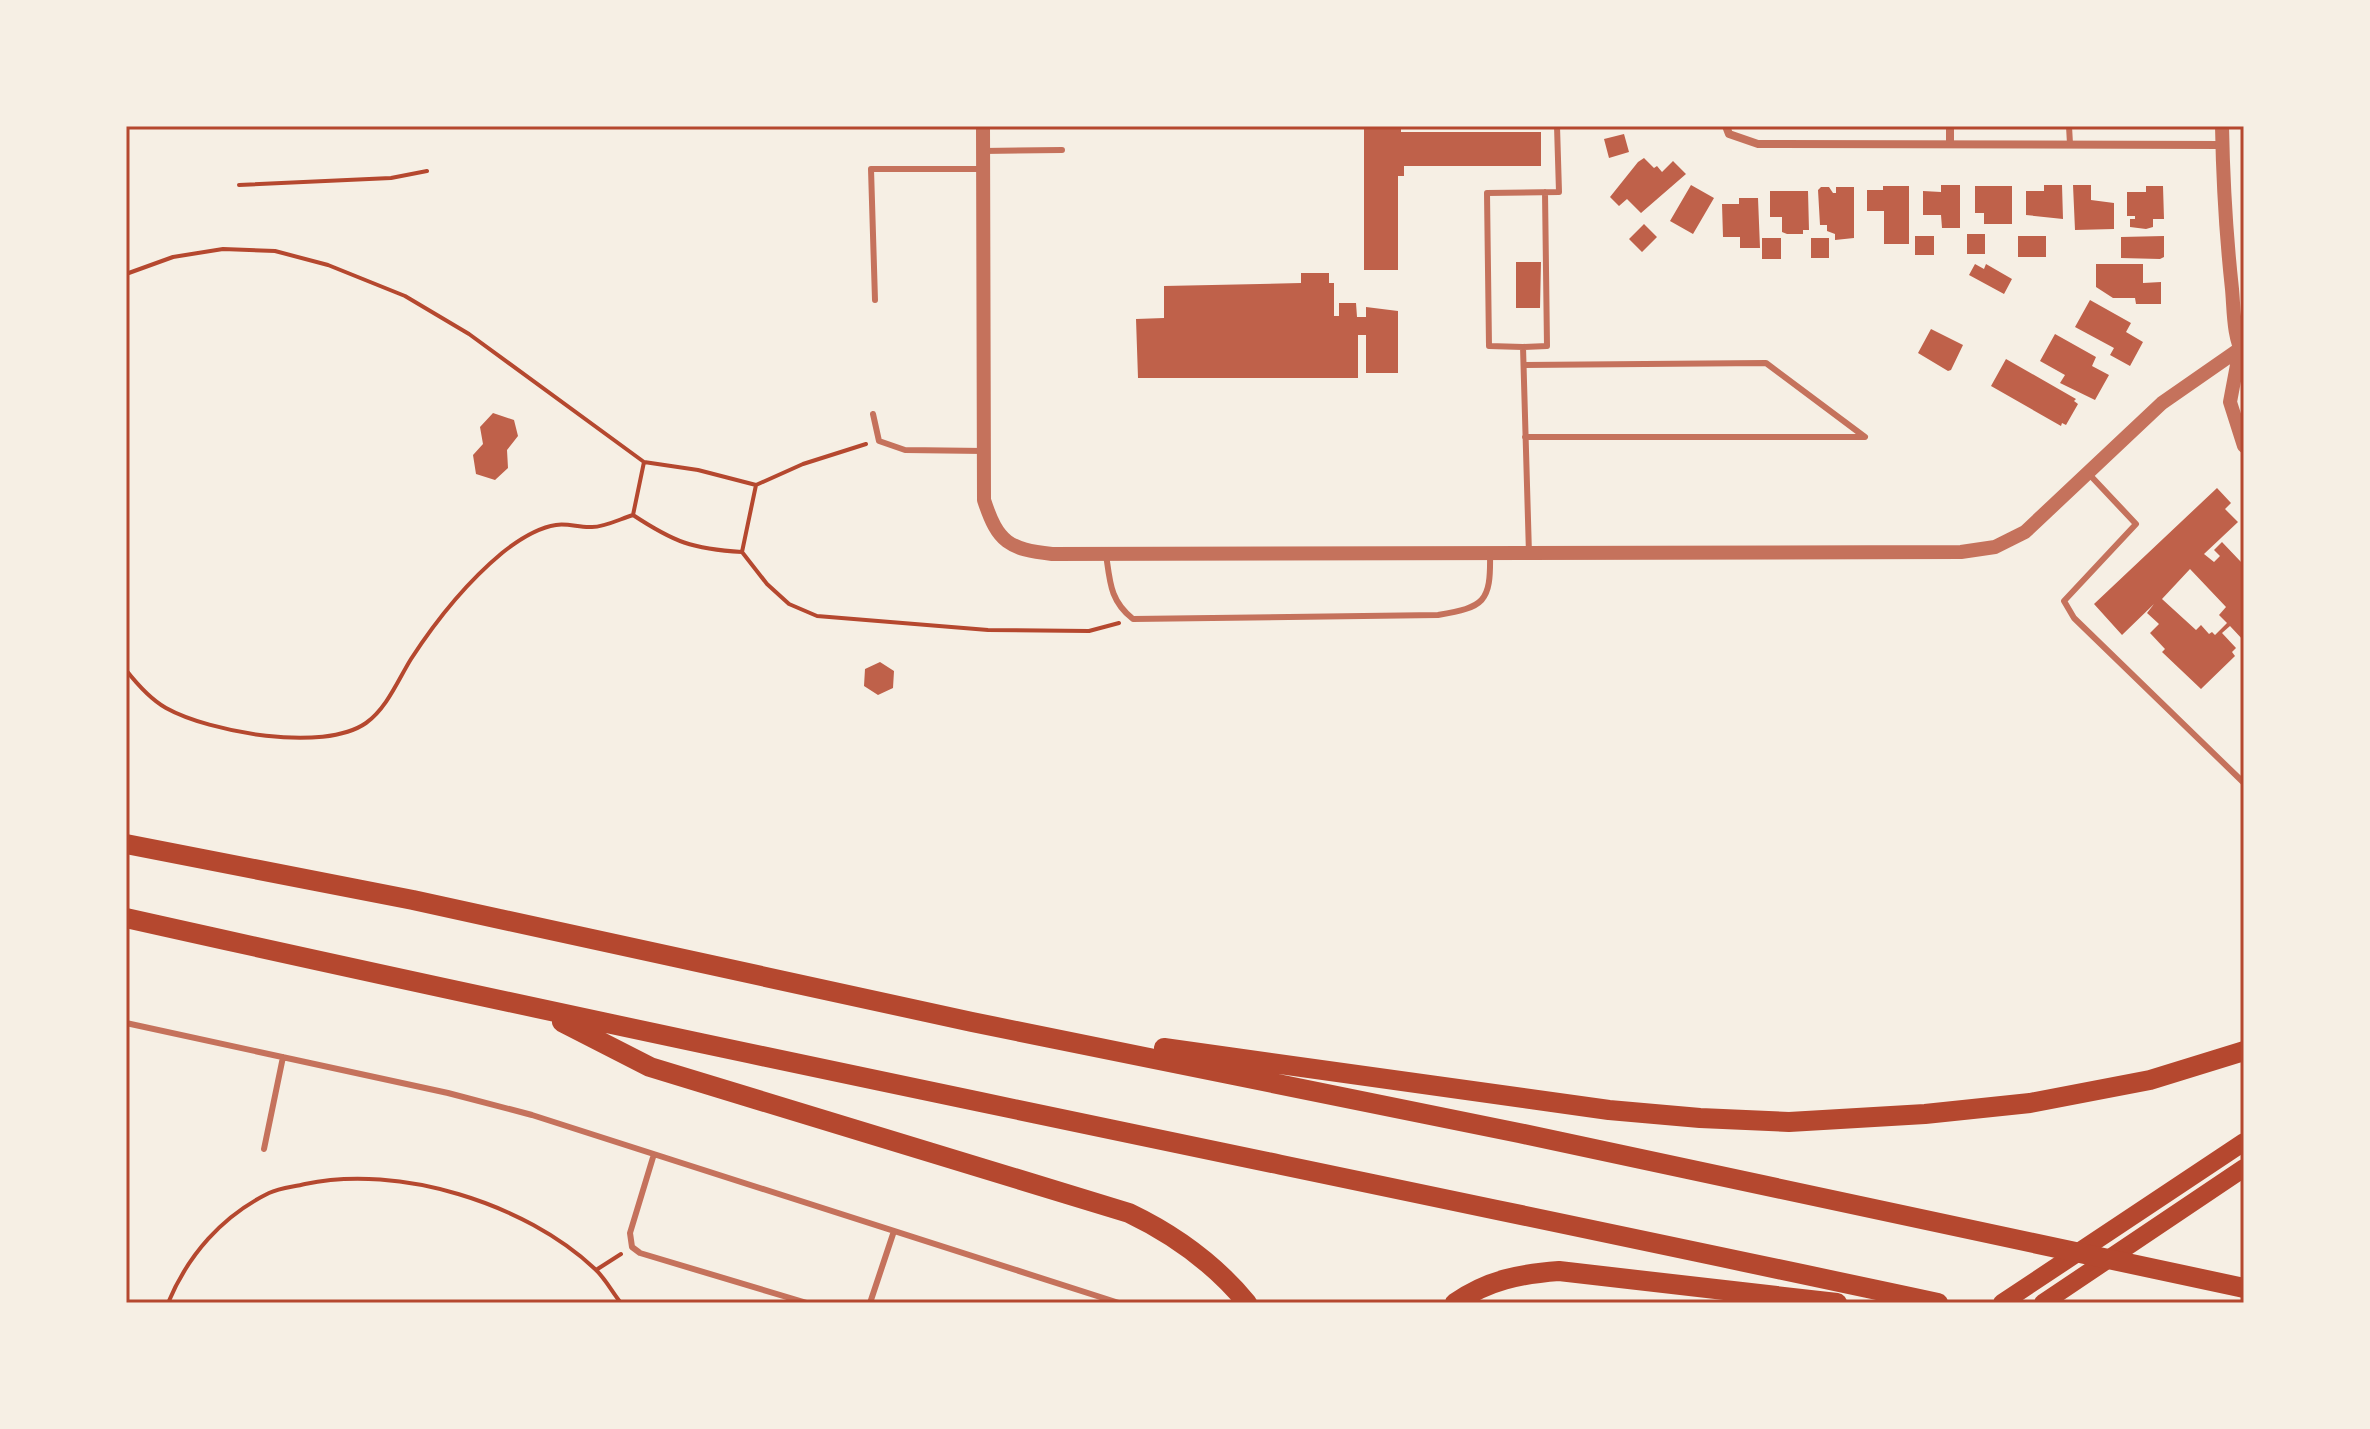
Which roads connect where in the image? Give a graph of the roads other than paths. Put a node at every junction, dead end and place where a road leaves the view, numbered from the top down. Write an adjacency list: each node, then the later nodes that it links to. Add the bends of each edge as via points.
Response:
1 (983, 126): 11 (street)
2 (1557, 126): 13 (lane, via 1559,192)
3 (1950, 126): 7 (street)
4 (2069, 126): 8 (lane)
5 (2222, 126): 9 (street)
6 (1727, 130): 7 (street, via 1758,144)
7 (1950, 144): 8 (street)
8 (2070, 144): 9 (street)
9 (2222, 145): 16 (street, via 2234,313)
10 (1062, 150): 11 (lane)
11 (983, 151): 12 (street)
12 (983, 169): 14 (lane, via 871,169); 21 (street)
13 (1545, 192): 15 (lane, via 1547,346); 15 (lane, via 1487,193 1489,346)
14 (875, 300)
15 (1523, 347): 17 (lane)
16 (2243, 351): 20 (street, via 2230,402); 22 (street, via 2162,403)
17 (1524, 365): 19 (lane); 19 (lane, via 1766,363 1865,437)
18 (873, 414): 21 (lane, via 879,441 905,450)
19 (1525, 437): 25 (lane)
20 (2244, 446)
21 (984, 451): 23 (street, via 984,500 1002,539 1022,550)
22 (2088, 473): 25 (street, via 2025,532 1995,547 1961,552); 26 (lane, via 2136,524 2064,601 2074,618)
23 (1106, 554): 24 (street); 24 (lane, via 1119,608 1133,619 1438,615 1474,609 1486,595)
24 (1490, 554): 25 (street)
25 (1529, 554)
26 (2244, 783)
27 (126, 844): 30 (highway, via 413,900)
28 (126, 918): 29 (highway)
29 (540, 1011): 45 (highway, via 650,1067 1129,1213 1185,1244); 48 (highway)
30 (972, 1022): 32 (highway, via 1609,1110 1789,1122 2030,1103 2150,1080); 39 (highway)
31 (126, 1023): 33 (lane)
32 (2244, 1051)
33 (283, 1057): 35 (lane); 36 (lane, via 532,1115)
34 (2244, 1142): 49 (main road)
35 (264, 1149)
36 (654, 1154): 38 (lane); 42 (lane, via 630,1233 632,1247)
37 (2244, 1168): 50 (main road)
38 (894, 1231): 43 (lane); 44 (lane)
39 (2118, 1262): 40 (highway); 41 (highway)
40 (2244, 1276)
41 (2244, 1288)
42 (807, 1303)
43 (870, 1303)
44 (1119, 1303)
45 (1247, 1303)
46 (1455, 1303): 47 (highway, via 1518,1274 1559,1271)
47 (1837, 1303)
48 (1938, 1303)
49 (2002, 1303)
50 (2043, 1303)

